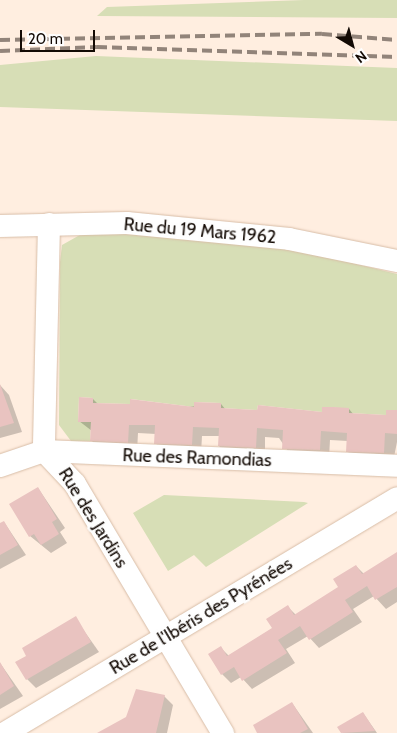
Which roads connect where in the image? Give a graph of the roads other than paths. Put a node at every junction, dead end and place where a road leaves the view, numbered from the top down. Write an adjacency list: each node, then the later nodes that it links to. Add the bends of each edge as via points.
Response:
1 (49, 224): 2 (street, Rue du 19 Mars 1962); 3 (street, Rue du 19 Mars 1962, via 127,223 289,239); 4 (street, Rue des Jardins)
2 (0, 226)
3 (397, 261)
4 (44, 451): 5 (street, Rue des Ramondias); 6 (street, Rue des Ramondias); 8 (street, Rue des Jardins, via 75,484)
5 (0, 466)
6 (397, 466)
7 (397, 498): 8 (street, Rue de l'Ibéris des Pyrénées)
8 (166, 637): 9 (street, Rue de l'Ibéris des Pyrénées); 10 (street, Rue des Jardins)
9 (4, 733)
10 (223, 733)

